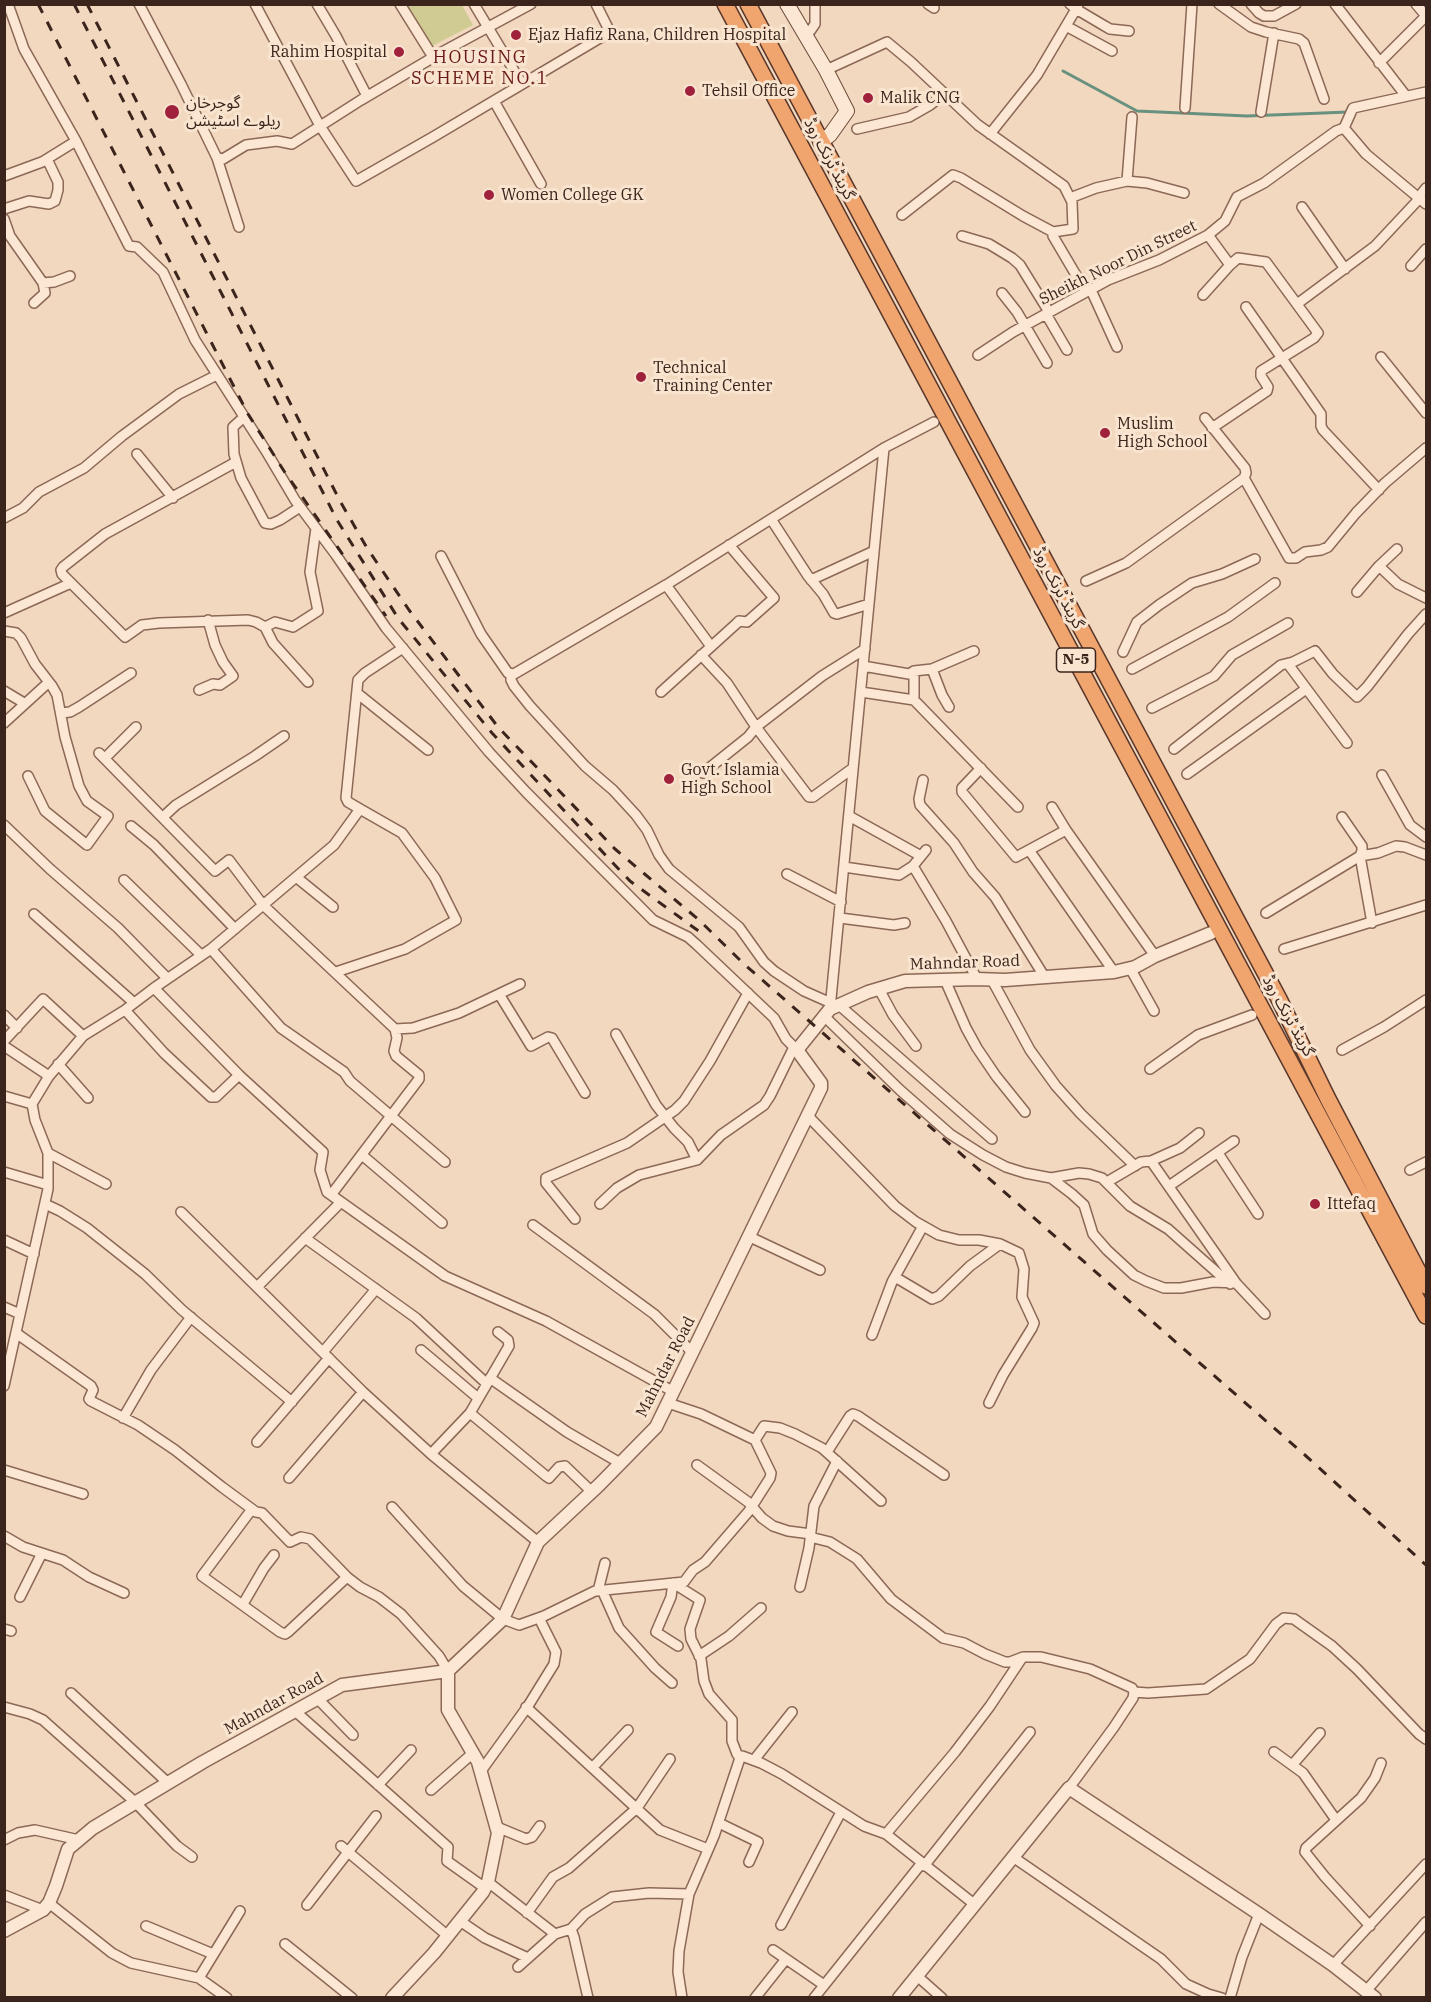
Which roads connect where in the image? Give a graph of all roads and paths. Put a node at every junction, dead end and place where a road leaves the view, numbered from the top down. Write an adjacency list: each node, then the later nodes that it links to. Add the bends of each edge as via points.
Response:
1 (8, 4): 44 (street, via 24,49)
2 (139, 4): 47 (street)
3 (255, 4): 41 (street)
4 (317, 4): 33 (street)
5 (400, 4): 27 (street)
6 (474, 4): 22 (street)
7 (531, 4): 22 (street)
8 (596, 4): 30 (street, via 610,32)
9 (725, 4): 212 (highway, گرینڈ ٹرنک روڈ / N-5)
10 (748, 4): 45 (highway, گرینڈ ٹرنک روڈ / N-5)
11 (787, 4): 25 (main road)
12 (815, 4): 25 (street, via 815,24)
13 (1192, 4): 37 (street)
14 (1220, 4): 24 (street, via 1251,27)
15 (1251, 4): 16 (street, via 1264,16 1274,16)
16 (1296, 4)
17 (1335, 4): 28 (street)
18 (1416, 4): 20 (street)
19 (1075, 6): 21 (street); 23 (street, via 1110,29)
20 (1426, 16): 28 (street)
21 (1066, 26): 26 (street); 43 (street, via 1037,75)
22 (488, 27): 27 (street); 30 (street)
23 (1129, 31)
24 (1274, 33): 35 (street, via 1304,43); 38 (street)
25 (806, 37): 29 (main road)
26 (1112, 51)
27 (433, 57): 33 (street)
28 (1379, 63): 34 (street)
29 (826, 70): 32 (street, via 887,42); 45 (main road, via 847,111)
30 (522, 84): 36 (street)
31 (1425, 91): 34 (street)
32 (944, 94): 42 (street, via 909,117); 43 (street)
33 (367, 96): 41 (street)
34 (1406, 96): 40 (street, via 1353,108)
35 (1324, 99)
36 (494, 101): 41 (street, via 356,181); 50 (street)
37 (1185, 108)
38 (1261, 112)
39 (1132, 117): 49 (street)
40 (1345, 125): 54 (street, via 1366,154); 61 (street, Sheikh Noor Din Street, via 1264,183 1237,197 1225,221)
41 (320, 126): 47 (street, via 291,144 277,141 246,145)
42 (857, 129)
43 (990, 134): 53 (street, via 1064,186)
44 (76, 141): 46 (street); 83 (street, via 129,246 137,247 163,272 195,340)
45 (820, 142): 206 (highway, گرینڈ ٹرنک روڈ / N-5)
46 (47, 159): 48 (street); 56 (street, via 58,182 55,201 29,201)
47 (217, 159): 59 (street)
48 (4, 176)
49 (1127, 181): 52 (street); 53 (street)
50 (541, 184)
51 (1426, 188): 54 (street)
52 (1184, 193)
53 (1070, 198): 60 (street, via 1073,229)
54 (1421, 200): 66 (street, via 1375,246)
55 (1302, 207): 66 (street)
56 (4, 208)
57 (902, 215): 60 (street, via 953,175)
58 (4, 219): 68 (street, via 10,236)
59 (239, 227)
60 (1053, 232): 69 (street)
61 (1208, 235): 64 (street); 69 (street, Sheikh Noor Din Street)
62 (962, 236): 75 (street, via 989,244 1020,265)
63 (1426, 249): 65 (street)
64 (1230, 265): 71 (street); 73 (street, via 1238,258 1266,262)
65 (1411, 267)
66 (1345, 269): 73 (street)
67 (70, 276): 68 (street)
68 (43, 283): 72 (street, via 45,293)
69 (1089, 291): 75 (street, Sheikh Noor Din Street); 77 (street)
70 (1002, 293): 76 (street)
71 (1203, 295)
72 (34, 303)
73 (1297, 304): 81 (street, via 1318,333)
74 (1246, 308): 81 (street)
75 (1048, 313): 76 (street, Sheikh Noor Din Street); 78 (street)
76 (1025, 325): 79 (street, Sheikh Noor Din Street); 82 (street)
77 (1118, 346)
78 (1067, 350)
79 (978, 355)
80 (1381, 357): 84 (street)
81 (1282, 358): 88 (street, via 1261,371 1267,391); 94 (street, via 1321,414 1323,430)
82 (1047, 363)
83 (217, 375): 85 (street); 97 (street, via 179,394 84,468 39,492 23,508)
84 (1426, 413)
85 (244, 417): 92 (street, via 233,427); 96 (street)
86 (1205, 418): 88 (street)
87 (934, 422): 89 (street)
88 (1212, 428): 93 (street, via 1245,468)
89 (884, 448): 98 (street); 102 (street)
90 (1426, 448): 94 (street)
91 (137, 454): 95 (street)
92 (236, 462): 95 (street); 96 (street, via 265,523 280,520)
93 (1245, 478): 94 (street, via 1290,558 1328,547); 107 (street, via 1126,563)
94 (1379, 490)
95 (173, 498): 108 (street, via 128,520 80,552 61,570)
96 (300, 507): 99 (street)
97 (4, 518)
98 (771, 519): 100 (street); 106 (street)
99 (316, 528): 118 (street, via 310,572 318,611 293,627 275,622); 121 (street)
100 (729, 545): 110 (street); 120 (street, via 774,598 747,622 740,621)
101 (1397, 549): 105 (street)
102 (874, 551): 106 (street); 113 (street)
103 (441, 555): 132 (street, via 481,634)
104 (1255, 559): 124 (street, via 1192,583 1159,605 1137,622)
105 (1379, 566): 111 (street); 112 (street, via 1398,584)
106 (811, 580): 113 (street, via 834,613)
107 (1086, 581)
108 (71, 583): 114 (street); 116 (street, via 125,637 142,625)
109 (1275, 583): 129 (street, via 1228,617)
110 (666, 585): 120 (street); 132 (street)
111 (1357, 592)
112 (1426, 598)
113 (869, 604): 122 (street)
114 (4, 613)
115 (1426, 614): 126 (street, via 1357,697 1315,651)
116 (208, 620): 118 (street, via 248,620); 136 (street, via 215,645 233,676 220,685)
117 (1288, 623): 144 (street, via 1232,655 1214,676)
118 (265, 627): 134 (street, via 273,643)
119 (4, 631): 133 (street, via 21,638)
120 (710, 645): 125 (street)
121 (403, 648): 140 (street, via 362,676); 204 (street, via 489,752 653,920 688,937)
122 (865, 649): 127 (street); 148 (street, via 822,676)
123 (974, 651): 128 (street)
124 (1123, 652)
125 (701, 655): 138 (street); 148 (street, via 728,683)
126 (1288, 664): 135 (street); 151 (street, via 1281,665)
127 (863, 666): 130 (street, via 909,674); 139 (street)
128 (932, 669): 130 (street); 143 (street)
129 (1132, 669)
130 (914, 671): 141 (street)
131 (131, 673): 145 (street, via 79,707)
132 (511, 675): 209 (street, via 516,689 530,706 636,815 669,868 739,927 774,971)
133 (49, 682): 142 (street); 145 (street, via 57,694)
134 (308, 682)
135 (1306, 689): 150 (street); 156 (street)
136 (199, 690)
137 (4, 691): 142 (street)
138 (661, 692)
139 (861, 692): 141 (street); 153 (street)
140 (357, 693): 152 (street); 162 (street, via 346,798)
141 (914, 700): 154 (street)
142 (24, 703): 146 (street)
143 (949, 707)
144 (1152, 708)
145 (61, 713): 158 (street, via 79,786 87,801 108,816 87,845 45,811)
146 (4, 723)
147 (136, 727): 164 (street, via 102,756)
148 (756, 728): 153 (street, via 811,798); 155 (street)
149 (285, 736): 164 (street)
150 (1347, 743)
151 (1174, 749)
152 (428, 750)
153 (853, 768): 163 (street)
154 (981, 768): 160 (street); 170 (street, via 962,792 1016,857)
155 (703, 773)
156 (1186, 774)
157 (1382, 775): 169 (street, via 1410,825)
158 (28, 776)
159 (923, 780): 196 (street, via 920,805 995,897)
160 (1018, 807)
161 (1052, 807): 168 (street)
162 (360, 809): 176 (street, via 334,845); 194 (street, via 402,833 435,878 456,920 405,949)
163 (849, 816): 173 (street, via 924,853); 174 (street)
164 (163, 817): 179 (street, via 215,872 229,860)
165 (1342, 817): 172 (street, via 1362,846)
166 (4, 825): 197 (street)
167 (131, 826): 187 (street)
168 (1066, 830): 170 (street); 192 (street)
169 (1426, 837)
170 (1029, 850): 195 (street)
171 (1426, 855): 172 (street, via 1396,846)
172 (1360, 856): 182 (street); 186 (street)
173 (913, 866): 174 (street, via 899,875); 198 (street)
174 (844, 867): 178 (street)
175 (787, 874): 178 (street)
176 (296, 877): 179 (street); 181 (street)
177 (124, 880): 191 (street)
178 (841, 902): 184 (street)
179 (263, 905): 187 (street); 194 (street)
180 (1426, 905): 186 (street)
181 (333, 907)
182 (1266, 913)
183 (34, 914): 208 (street)
184 (840, 918): 185 (street); 209 (street)
185 (905, 923)
186 (1372, 923): 190 (street)
187 (235, 929): 189 (street)
188 (1211, 933): 192 (street, Mahndar Road)
189 (211, 948): 191 (street); 233 (street, via 281,1028 341,1070)
190 (1284, 949)
191 (201, 955): 197 (street)
192 (1155, 956): 193 (street, Mahndar Road)
193 (1130, 968): 195 (street, Mahndar Road); 211 (street)
194 (336, 972): 215 (street)
195 (1114, 972): 196 (street, Mahndar Road)
196 (1044, 976): 200 (street, Mahndar Road)
197 (167, 978): 202 (street)
198 (977, 979): 199 (street, Mahndar Road); 200 (street, Mahndar Road)
199 (945, 980): 203 (street, Mahndar Road, via 905,981); 231 (street, via 977,1048)
200 (992, 980): 245 (street, via 1030,1050 1056,1086)
201 (520, 984): 205 (street)
202 (154, 988): 208 (street); 225 (street)
203 (879, 988): 209 (street, Mahndar Road); 220 (street, via 893,1016)
204 (748, 993): 221 (street, via 774,1018); 234 (street, via 692,1089)
205 (499, 994): 215 (street, via 459,1013 413,1028); 227 (street, via 531,1046 552,1038)
206 (1279, 999): 212 (highway); 271 (highway, گرینڈ ٹرنک روڈ / N-5)
207 (1426, 1000): 222 (street)
208 (133, 1002): 210 (street)
209 (831, 1008): 221 (street, Mahndar Road); 236 (street); 248 (street, via 900,1090 950,1134 1006,1167)
210 (125, 1010): 217 (street); 225 (street, via 211,1096 216,1097)
211 (1154, 1011)
212 (1257, 1012): 224 (street, via 1198,1035); 277 (highway, گرینڈ ٹرنک روڈ / N-5)
213 (4, 1015): 214 (street)
214 (17, 1028): 217 (street, via 43,999); 218 (street)
215 (395, 1029): 233 (street, via 396,1056 419,1078)
216 (616, 1034): 234 (street)
217 (82, 1036): 223 (street)
218 (4, 1041)
219 (4, 1046): 226 (street)
220 (916, 1046)
221 (796, 1048): 232 (street, Mahndar Road, via 821,1083); 241 (street, via 764,1105 721,1135)
222 (1342, 1050)
223 (58, 1064): 226 (street); 229 (street)
224 (1150, 1070)
225 (238, 1075): 253 (street, via 323,1152 320,1170)
226 (49, 1076): 230 (street)
227 (585, 1093)
228 (4, 1095): 230 (street)
229 (88, 1098)
230 (32, 1104): 238 (street)
231 (1025, 1112)
232 (807, 1115): 262 (street, via 895,1206); 263 (street, Mahndar Road)
233 (390, 1116): 240 (street); 243 (street)
234 (666, 1118): 241 (street, via 688,1142); 259 (street, via 627,1143 546,1178)
235 (1199, 1133): 242 (street, via 1180,1148)
236 (992, 1139)
237 (1234, 1141): 239 (street)
238 (48, 1153): 250 (street); 251 (street)
239 (1218, 1153): 252 (street); 258 (street)
240 (362, 1155): 253 (street); 260 (street)
241 (697, 1160): 256 (street, via 633,1177)
242 (1151, 1161): 245 (street); 252 (street)
243 (445, 1162)
244 (1426, 1162): 246 (street)
245 (1135, 1166): 249 (street)
246 (1410, 1170)
247 (4, 1172): 250 (street)
248 (1051, 1178): 249 (street, via 1089,1173); 270 (street, via 1084,1205 1093,1233 1107,1250 1146,1281 1164,1288)
249 (1107, 1182): 270 (street, via 1130,1206 1156,1220)
250 (48, 1185): 255 (street)
251 (106, 1185)
252 (1169, 1186): 270 (street)
253 (331, 1195): 254 (street)
254 (341, 1202): 264 (street); 288 (street, via 445,1276 546,1321)
255 (45, 1204): 267 (street); 278 (street, via 87,1228)
256 (600, 1204)
257 (181, 1212): 272 (street)
258 (1258, 1214)
259 (575, 1219)
260 (442, 1223)
261 (533, 1225): 283 (street, via 654,1314)
262 (923, 1226): 266 (street, via 959,1240); 269 (street)
263 (750, 1237): 268 (street); 283 (street, Mahndar Road)
264 (305, 1238): 272 (street); 273 (street)
265 (4, 1240): 267 (street)
266 (1000, 1244): 269 (street, via 932,1299); 291 (street, via 1018,1253 1024,1269 1022,1298 1034,1323)
267 (34, 1254): 275 (street)
268 (820, 1270)
269 (895, 1276): 281 (street)
270 (1233, 1283): 276 (street)
271 (1426, 1286)
272 (257, 1287): 284 (street)
273 (376, 1289): 284 (street); 285 (street)
274 (4, 1307): 275 (street)
275 (20, 1314): 280 (street)
276 (1265, 1314)
277 (1426, 1316)
278 (191, 1317): 290 (street); 293 (street, via 151,1370)
279 (498, 1332): 285 (street, via 508,1340 508,1346)
280 (16, 1333): 286 (street); 293 (street, via 91,1386 91,1401)
281 (872, 1335)
282 (421, 1350): 289 (street)
283 (693, 1353): 288 (street, Mahndar Road)
284 (326, 1355): 287 (street); 290 (street)
285 (489, 1381): 289 (street); 299 (street)
286 (4, 1386)
287 (363, 1392): 297 (street); 303 (street)
288 (671, 1397): 294 (street); 299 (street, Mahndar Road, via 656,1427)
289 (478, 1398): 292 (street)
290 (292, 1402): 295 (street)
291 (989, 1403)
292 (470, 1413): 297 (street); 304 (street, via 549,1478 565,1466)
293 (123, 1418): 309 (street, via 175,1450)
294 (755, 1440): 296 (street, via 764,1426 780,1428); 308 (street, via 771,1473)
295 (257, 1442)
296 (827, 1452): 298 (street); 302 (street, via 853,1414)
297 (431, 1454): 312 (street)
298 (837, 1461): 306 (street); 311 (street, via 814,1506)
299 (620, 1463): 304 (street, Mahndar Road)
300 (697, 1465): 308 (street)
301 (4, 1470): 305 (street)
302 (944, 1475)
303 (289, 1478)
304 (592, 1492): 312 (street, Mahndar Road)
305 (83, 1494)
306 (881, 1501)
307 (392, 1507): 325 (street, via 463,1586)
308 (752, 1507): 311 (street, via 779,1529); 317 (street, via 687,1580)
309 (252, 1509): 316 (street, via 262,1513 290,1542 301,1537 310,1539); 322 (street, via 202,1576)
310 (4, 1536): 313 (street)
311 (810, 1536): 318 (street); 328 (street, via 830,1542 857,1559 891,1599 943,1638 1005,1662)
312 (538, 1542): 325 (street, Mahndar Road)
313 (42, 1553): 320 (street); 321 (street)
314 (274, 1556): 322 (street)
315 (605, 1563): 319 (street)
316 (347, 1576): 322 (street, via 285,1634); 329 (street, via 401,1614 434,1649)
317 (673, 1583): 319 (street); 326 (street, via 656,1632); 327 (street, via 700,1600 690,1629)
318 (800, 1587)
319 (600, 1591): 324 (street); 330 (street, via 618,1628)
320 (124, 1593)
321 (20, 1597)
322 (243, 1604)
323 (761, 1608): 327 (street)
324 (539, 1618): 325 (street, via 519,1625); 335 (street, via 556,1656 552,1669)
325 (503, 1619): 329 (street, Mahndar Road)
326 (678, 1646)
327 (699, 1656): 347 (street, via 709,1694 732,1720 732,1742)
328 (1022, 1658): 331 (street, via 1041,1657 1090,1669 1119,1680); 365 (street, via 955,1752)
329 (448, 1671): 333 (street, Mahndar Road, via 342,1684); 345 (street, via 448,1710)
330 (672, 1683)
331 (1134, 1692): 342 (street, via 1206,1689 1250,1659 1276,1624 1284,1618 1294,1619 1332,1646); 355 (street, via 1114,1727)
332 (70, 1693): 353 (street)
333 (317, 1698): 336 (street, Mahndar Road); 341 (street)
334 (4, 1707): 357 (street, via 44,1720)
335 (526, 1707): 351 (street); 352 (street)
336 (295, 1711): 353 (street, Mahndar Road); 354 (street)
337 (792, 1712): 348 (street)
338 (628, 1730): 351 (street)
339 (1030, 1732): 374 (street)
340 (1320, 1733): 350 (street)
341 (353, 1735)
342 (1426, 1739)
343 (411, 1750): 354 (street)
344 (1274, 1752): 350 (street)
345 (473, 1753): 352 (street); 356 (street)
346 (670, 1758): 358 (street)
347 (740, 1758): 348 (street); 362 (street)
348 (754, 1760): 359 (street, via 808,1789)
349 (1381, 1763): 361 (street, via 1366,1791)
350 (1293, 1764): 361 (street, via 1313,1785)
351 (593, 1767): 358 (street)
352 (481, 1771): 364 (street)
353 (168, 1783): 357 (street, Mahndar Road)
354 (378, 1785): 375 (street, via 448,1847 447,1861)
355 (1069, 1788): 371 (street); 383 (street)
356 (431, 1790)
357 (135, 1802): 367 (street, Mahndar Road); 370 (street)
358 (636, 1808): 369 (street, via 660,1830); 382 (street, via 553,1877)
359 (840, 1812): 365 (street); 386 (street)
360 (376, 1816): 368 (street)
361 (1336, 1820): 388 (street, via 1305,1852)
362 (718, 1823): 369 (street); 372 (street, via 758,1842)
363 (540, 1826): 364 (street, via 526,1839)
364 (497, 1827): 375 (street)
365 (886, 1834): 374 (street)
366 (4, 1840): 367 (street, via 35,1830)
367 (79, 1840): 380 (street, Mahndar Road, via 68,1849)
368 (344, 1849): 379 (street); 392 (street)
369 (708, 1849): 376 (street)
370 (192, 1857)
371 (1013, 1857): 378 (street); 413 (street, via 1161,1959 1186,1984)
372 (749, 1862)
373 (1426, 1864): 388 (street)
374 (923, 1865): 378 (street); 402 (street)
375 (486, 1885): 382 (street); 384 (street)
376 (689, 1894): 389 (street, via 649,1893 612,1898 585,1914); 408 (street, via 679,1951)
377 (4, 1895): 380 (street)
378 (974, 1904): 400 (street)
379 (307, 1905)
380 (46, 1906): 390 (street); 401 (street, via 122,1958)
381 (240, 1911): 395 (street)
382 (527, 1913): 391 (street)
383 (1259, 1914): 398 (street); 414 (street)
384 (460, 1921): 392 (street); 396 (street)
385 (1426, 1922): 403 (street)
386 (781, 1925)
387 (146, 1926): 395 (street)
388 (1370, 1926): 398 (street)
389 (571, 1929): 391 (street); 407 (street)
390 (4, 1931)
391 (555, 1934): 396 (street)
392 (448, 1936): 406 (street)
393 (285, 1944): 405 (street)
394 (773, 1950): 397 (street)
395 (213, 1954): 401 (street)
396 (528, 1958): 399 (street)
397 (786, 1959): 402 (street); 409 (street)
398 (1332, 1965): 403 (street)
399 (518, 1967)
400 (916, 1976): 411 (street); 412 (street)
401 (199, 1978): 404 (street)
402 (824, 1985): 410 (street)
403 (1371, 1995)
404 (227, 1998)
405 (352, 1998)
406 (392, 1998)
407 (588, 1998)
408 (682, 1998)
409 (755, 1998)
410 (814, 1998)
411 (899, 1998)
412 (942, 1998)
413 (1222, 1998)
414 (1230, 1998)

